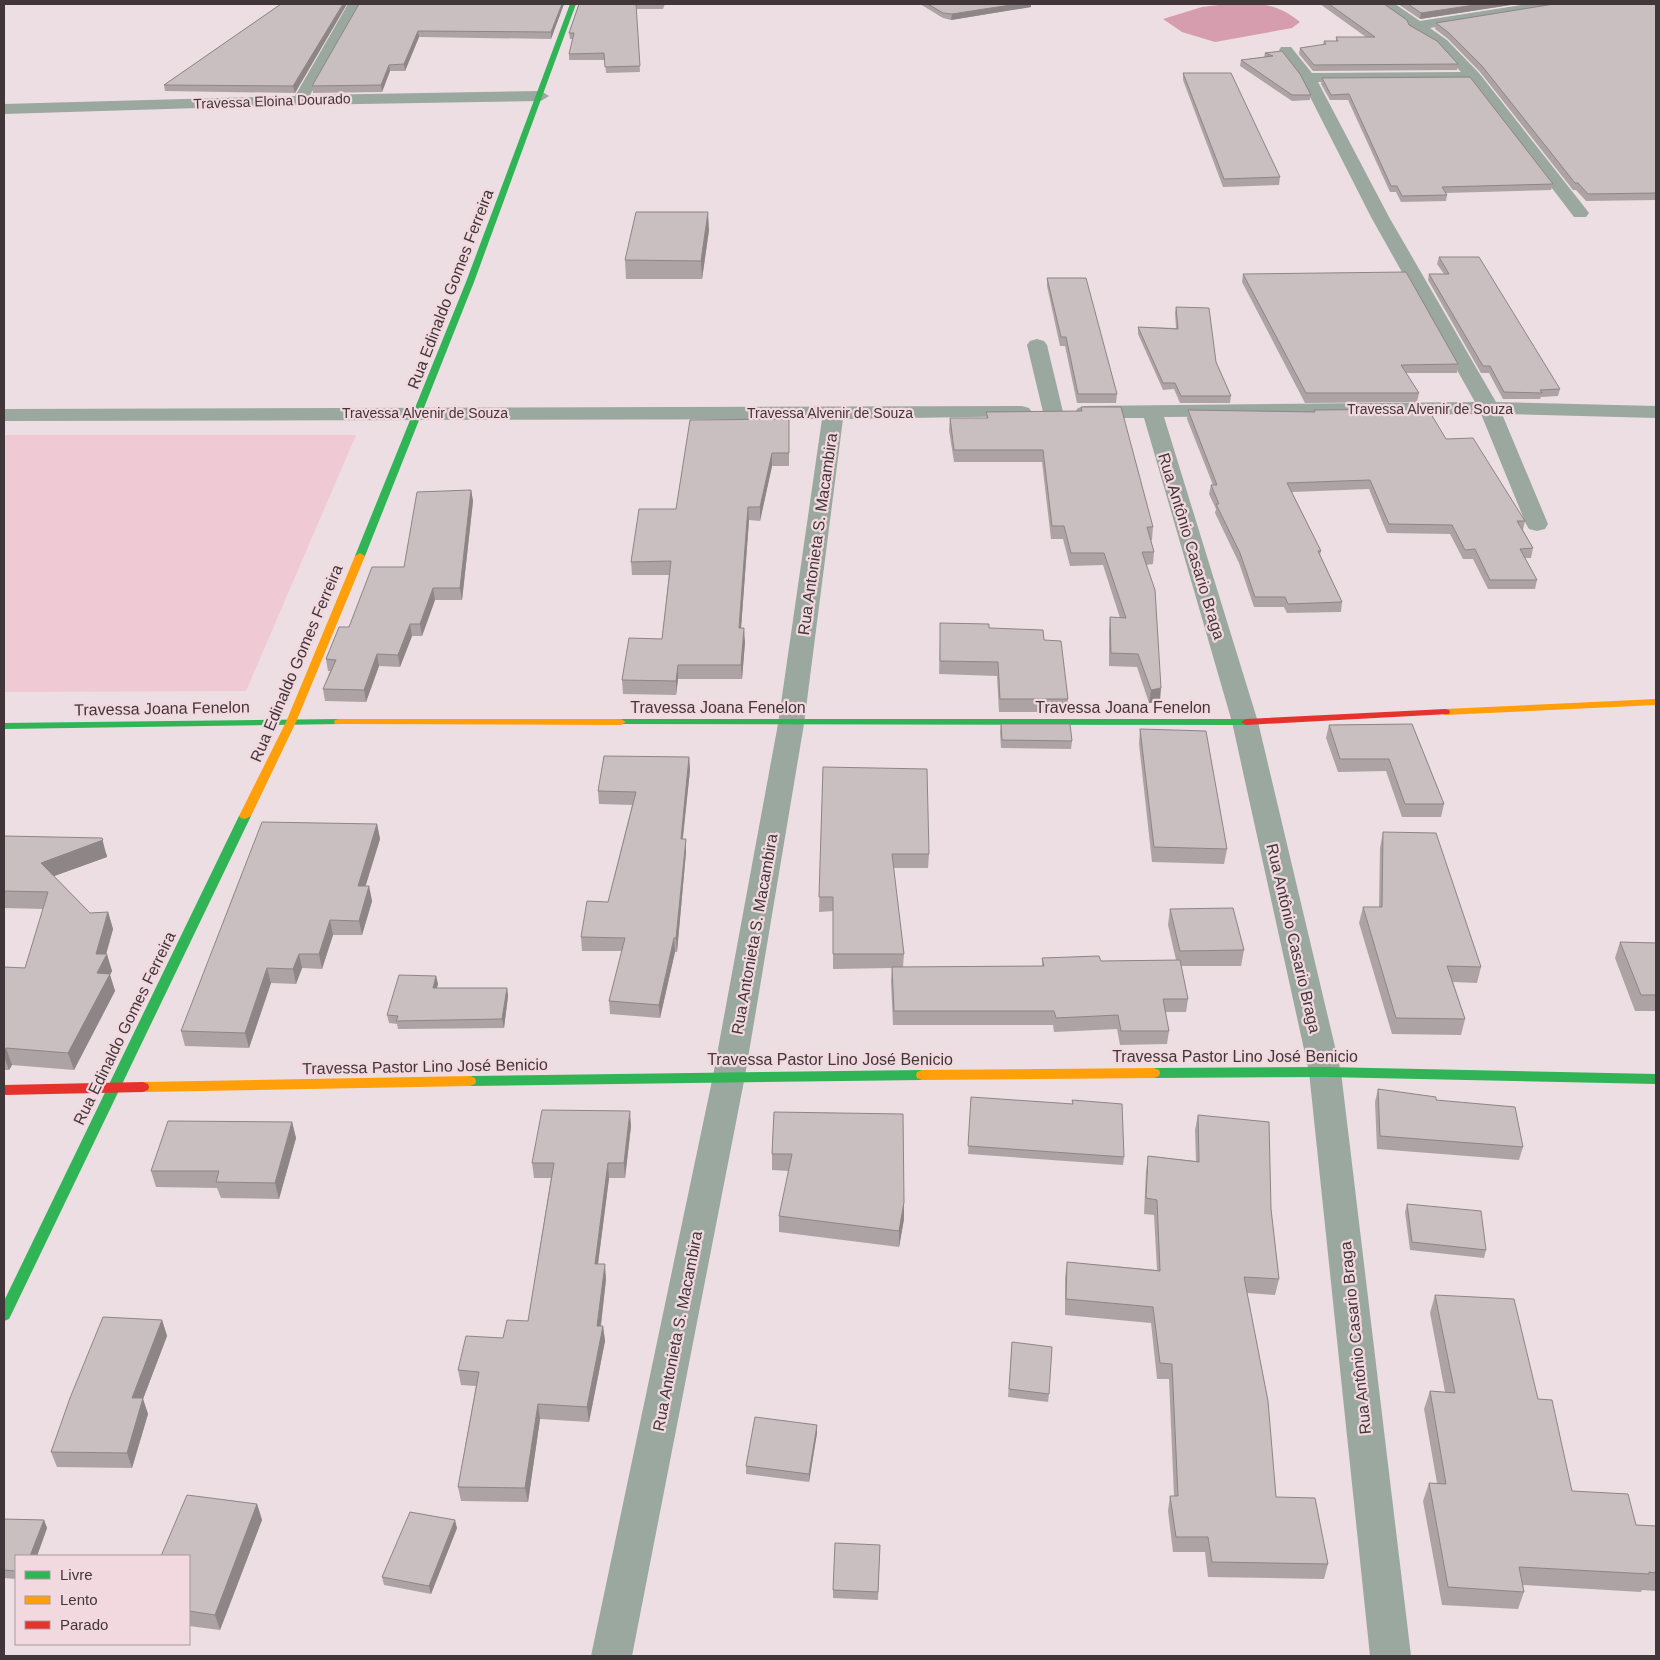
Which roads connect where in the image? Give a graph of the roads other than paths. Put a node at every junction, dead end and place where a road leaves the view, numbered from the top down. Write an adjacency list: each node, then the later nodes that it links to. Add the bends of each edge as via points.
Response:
1 (356, 4): 10 (street)
2 (573, 4): 9 (street, Rua Edinaldo Gomes Ferreira)
3 (1386, 4): 5 (street)
4 (1552, 4): 5 (street)
5 (1414, 26): 7 (street, via 1442,44)
6 (1286, 50): 8 (street)
7 (1474, 76): 8 (street); 12 (street)
8 (1308, 78): 14 (street, via 1380,217)
9 (541, 96): 10 (street, Travessa Eloina Dourado); 18 (street, Rua Edinaldo Gomes Ferreira)
10 (300, 100): 11 (street, Travessa Eloina Dourado)
11 (4, 109)
12 (1580, 213)
13 (1036, 345): 16 (street)
14 (1489, 408): 15 (street, Travessa Alvenir de Souza); 17 (street, Travessa Alvenir de Souza); 21 (street)
15 (1152, 411): 16 (street, Travessa Alvenir de Souza); 24 (street, Rua Antônio Casario Braga)
16 (1053, 412): 19 (street, Travessa Alvenir de Souza)
17 (1656, 412)
18 (419, 413): 19 (street, Travessa Alvenir de Souza); 20 (street, Travessa Alvenir de Souza); 23 (street, Rua Edinaldo Gomes Ferreira)
19 (833, 413): 25 (street, Rua Antonieta S. Macambira)
20 (4, 416)
21 (1537, 524)
22 (1656, 702): 24 (street, Travessa Joana Fenelon)
23 (291, 722): 25 (street, Travessa Joana Fenelon); 26 (street, Travessa Joana Fenelon); 30 (street, Rua Edinaldo Gomes Ferreira)
24 (1245, 722): 25 (street, Travessa Joana Fenelon); 27 (street, Rua Antônio Casario Braga)
25 (791, 724): 28 (street, Rua Antonieta S. Macambira)
26 (4, 726)
27 (1325, 1072): 28 (street, Travessa Pastor Lino José Benicio); 29 (street, Travessa Pastor Lino José Benicio); 34 (street, Rua Antônio Casario Braga)
28 (729, 1076): 30 (street, Travessa Pastor Lino José Benicio); 33 (street, Rua Antonieta S. Macambira)
29 (1656, 1079)
30 (113, 1089): 31 (street, Travessa Pastor Lino José Benicio); 32 (street, Rua Edinaldo Gomes Ferreira)
31 (4, 1090)
32 (4, 1315)
33 (611, 1656)
34 (1391, 1656)

